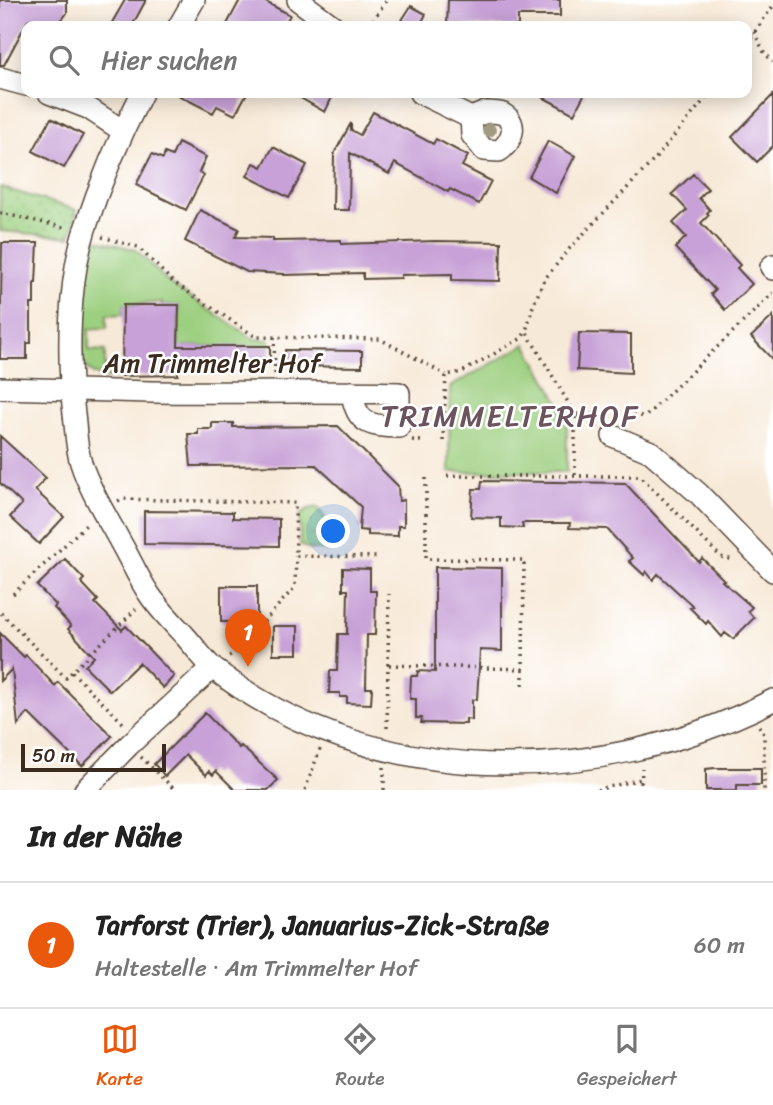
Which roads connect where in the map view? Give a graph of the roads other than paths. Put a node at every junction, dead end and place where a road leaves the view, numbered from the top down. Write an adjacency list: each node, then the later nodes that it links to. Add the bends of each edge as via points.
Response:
1 (194, 0): 3 (street)
2 (298, 0): 4 (street)
3 (182, 21)
4 (326, 21)
5 (0, 78): 6 (street)
6 (21, 84)
7 (64, 98): 11 (street, via 88,107)
8 (140, 98): 11 (street, Am Trimmelter Hof)
9 (430, 98): 10 (street)
10 (471, 118)
11 (123, 131): 13 (street, Am Trimmelter Hof, via 84,232 72,299)
12 (0, 388): 13 (street)
13 (71, 389): 14 (street, Am Trimmelter Hof); 17 (street, Am Trimmelter Hof, via 80,461 103,509 149,596)
14 (352, 392)
15 (613, 436): 16 (street, via 651,452)
16 (771, 569)
17 (212, 668): 18 (street, Am Trimmelter Hof, via 252,699 323,741 384,763 472,777 542,775 642,757); 19 (street)
18 (773, 700)
19 (85, 790)

